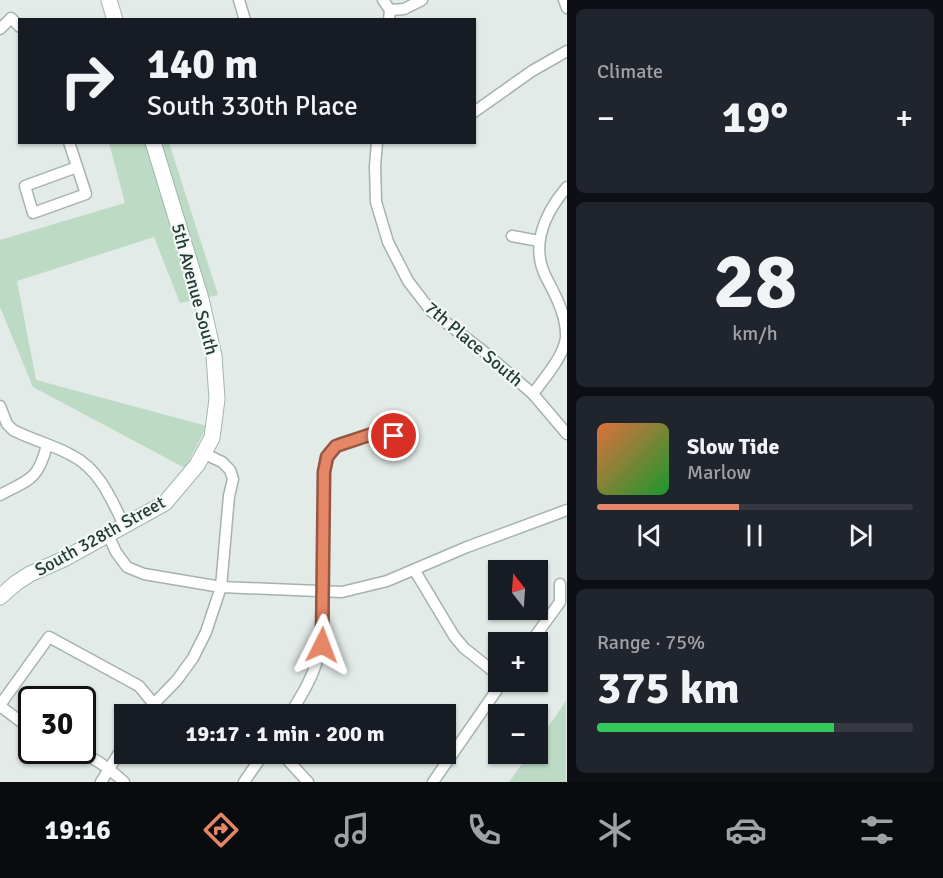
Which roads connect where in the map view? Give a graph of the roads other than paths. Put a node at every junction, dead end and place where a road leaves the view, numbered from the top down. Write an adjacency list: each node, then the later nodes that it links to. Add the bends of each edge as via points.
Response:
1 (109, 0): 8 (street)
2 (238, 0): 9 (street)
3 (383, 0): 7 (street)
4 (422, 0): 7 (street)
5 (564, 0): 6 (street)
6 (567, 8)
7 (390, 15)
8 (114, 18)
9 (244, 18)
10 (18, 25): 11 (street, via 11,18)
11 (0, 29)
12 (567, 51): 13 (street)
13 (476, 111)
14 (70, 144): 17 (street)
15 (154, 144): 25 (street, 5th Avenue South, via 201,299 214,356 217,399)
16 (378, 144): 22 (street, 7th Place South, via 374,184 378,212 387,242 408,281 431,310)
17 (77, 167): 17 (street, via 86,194 33,213 25,186)
18 (567, 188): 20 (street, via 546,217)
19 (512, 236): 20 (street)
20 (539, 241): 21 (street, via 542,270 560,303)
21 (566, 332): 22 (street, via 562,350)
22 (533, 394): 24 (street, 7th Place South)
23 (0, 406): 27 (street, via 11,429)
24 (567, 434)
25 (212, 438): 28 (street, South 328th Street)
26 (401, 440): 36 (street, via 378,432 341,444 329,453 324,472)
27 (47, 445): 29 (street, via 32,478); 31 (street, via 91,469)
28 (205, 454): 31 (street, South 328th Street, via 165,503); 35 (street, via 222,462 233,479)
29 (0, 495)
30 (567, 510): 33 (street)
31 (125, 527): 32 (street, South 328th Street)
32 (108, 536): 35 (street, via 121,560 135,572); 37 (street, South 328th Street, via 30,574)
33 (415, 571): 36 (street, via 365,588); 39 (street, via 459,642)
34 (560, 584): 38 (street, via 560,602)
35 (221, 587): 36 (street); 41 (street, via 193,658)
36 (323, 592): 42 (street, via 321,652)
37 (0, 597)
38 (538, 632)
39 (488, 668)
40 (495, 692): 54 (street)
41 (153, 704): 43 (street, via 139,686 49,637)
42 (296, 704)
43 (0, 705): 44 (street)
44 (18, 719)
45 (96, 760): 49 (street)
46 (114, 764): 49 (street)
47 (256, 764): 52 (street)
48 (291, 764): 53 (street)
49 (111, 770): 50 (street); 51 (street)
50 (101, 782)
51 (124, 782)
52 (244, 782)
53 (308, 782)
54 (433, 782)

